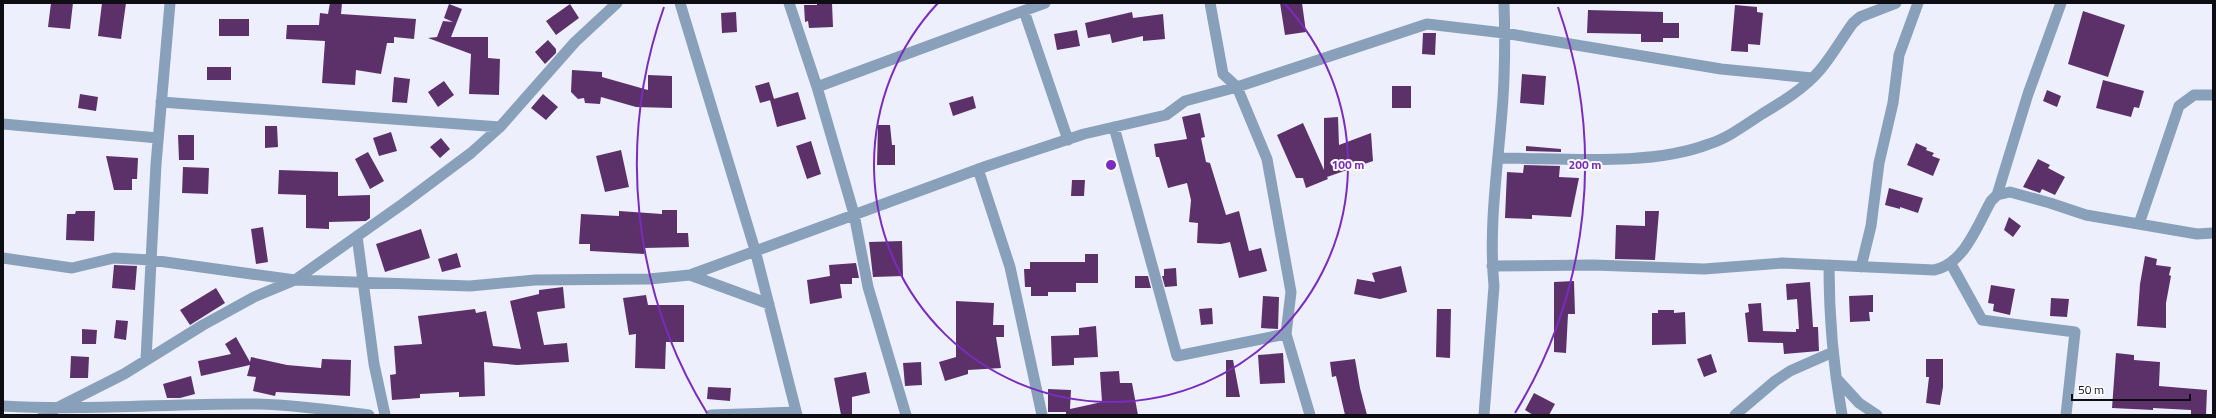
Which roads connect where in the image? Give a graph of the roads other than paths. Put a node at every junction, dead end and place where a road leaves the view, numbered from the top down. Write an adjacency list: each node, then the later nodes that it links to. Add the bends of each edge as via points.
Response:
1 (170, 3): 17 (street)
2 (617, 3): 19 (street, via 575,42)
3 (680, 3): 30 (street)
4 (789, 3): 14 (street)
5 (1045, 3): 11 (street)
6 (1210, 3): 15 (street, via 1224,74)
7 (1504, 3): 12 (street)
8 (1896, 3): 13 (street, via 1860,17 1853,23)
9 (1918, 3): 36 (street, via 1899,55 1893,103 1879,163 1871,226)
10 (2061, 3): 25 (street, via 2028,94)
11 (1024, 10): 14 (street); 22 (street)
12 (1504, 33): 13 (street, via 1721,69); 15 (street, via 1427,24); 23 (street, via 1503,97)
13 (1812, 78): 23 (street, via 1776,106 1722,139 1681,152 1620,159)
14 (817, 87): 26 (street)
15 (1237, 87): 20 (street, via 1185,102 1166,115); 41 (street, via 1268,159 1291,292)
16 (2213, 95): 27 (street, via 2194,95 2178,106)
17 (162, 102): 19 (street); 21 (street)
18 (3, 124): 21 (street)
19 (500, 127): 29 (street, via 471,153)
20 (1114, 127): 22 (street); 41 (street, via 1177,356)
21 (158, 138): 32 (street)
22 (1068, 140): 24 (street)
23 (1498, 158): 35 (street)
24 (978, 169): 26 (street); 53 (street, via 1010,267)
25 (1997, 195): 27 (street, via 2010,192 2050,202 2086,215); 33 (street)
26 (854, 214): 30 (street); 52 (street, via 868,287)
27 (2139, 224): 28 (street, via 2197,234)
28 (2213, 233)
29 (357, 236): 38 (street); 39 (street)
30 (755, 250): 37 (street); 40 (street)
31 (3, 258): 32 (street, via 72,268 114,258)
32 (151, 260): 38 (street); 43 (street)
33 (1951, 264): 36 (street, via 1934,270); 59 (street, via 1982,320 2076,332)
34 (1829, 265): 35 (street, via 1774,264 1704,269 1593,265); 36 (street); 42 (street, via 1829,318)
35 (1492, 266): 55 (street, via 1494,286)
36 (1861, 267)
37 (690, 275): 39 (street, via 535,280 470,286); 40 (street)
38 (295, 280): 39 (street); 43 (street, via 254,297)
39 (364, 283): 50 (street, via 374,364)
40 (769, 304): 47 (street)
41 (1286, 334): 54 (street)
42 (1833, 352): 44 (street); 56 (street, via 1790,371)
43 (146, 360): 46 (street, via 124,374)
44 (1835, 378): 57 (street); 58 (street, via 1859,403)
45 (3, 406): 46 (street)
46 (54, 409): 48 (street); 49 (street, via 257,404 309,407)
47 (797, 413): 51 (street)
48 (43, 415)
49 (369, 415)
50 (386, 415)
51 (711, 415)
52 (906, 415)
53 (1042, 415)
54 (1310, 415)
55 (1484, 415)
56 (1736, 415)
57 (1842, 415)
58 (1877, 415)
59 (2066, 415)

